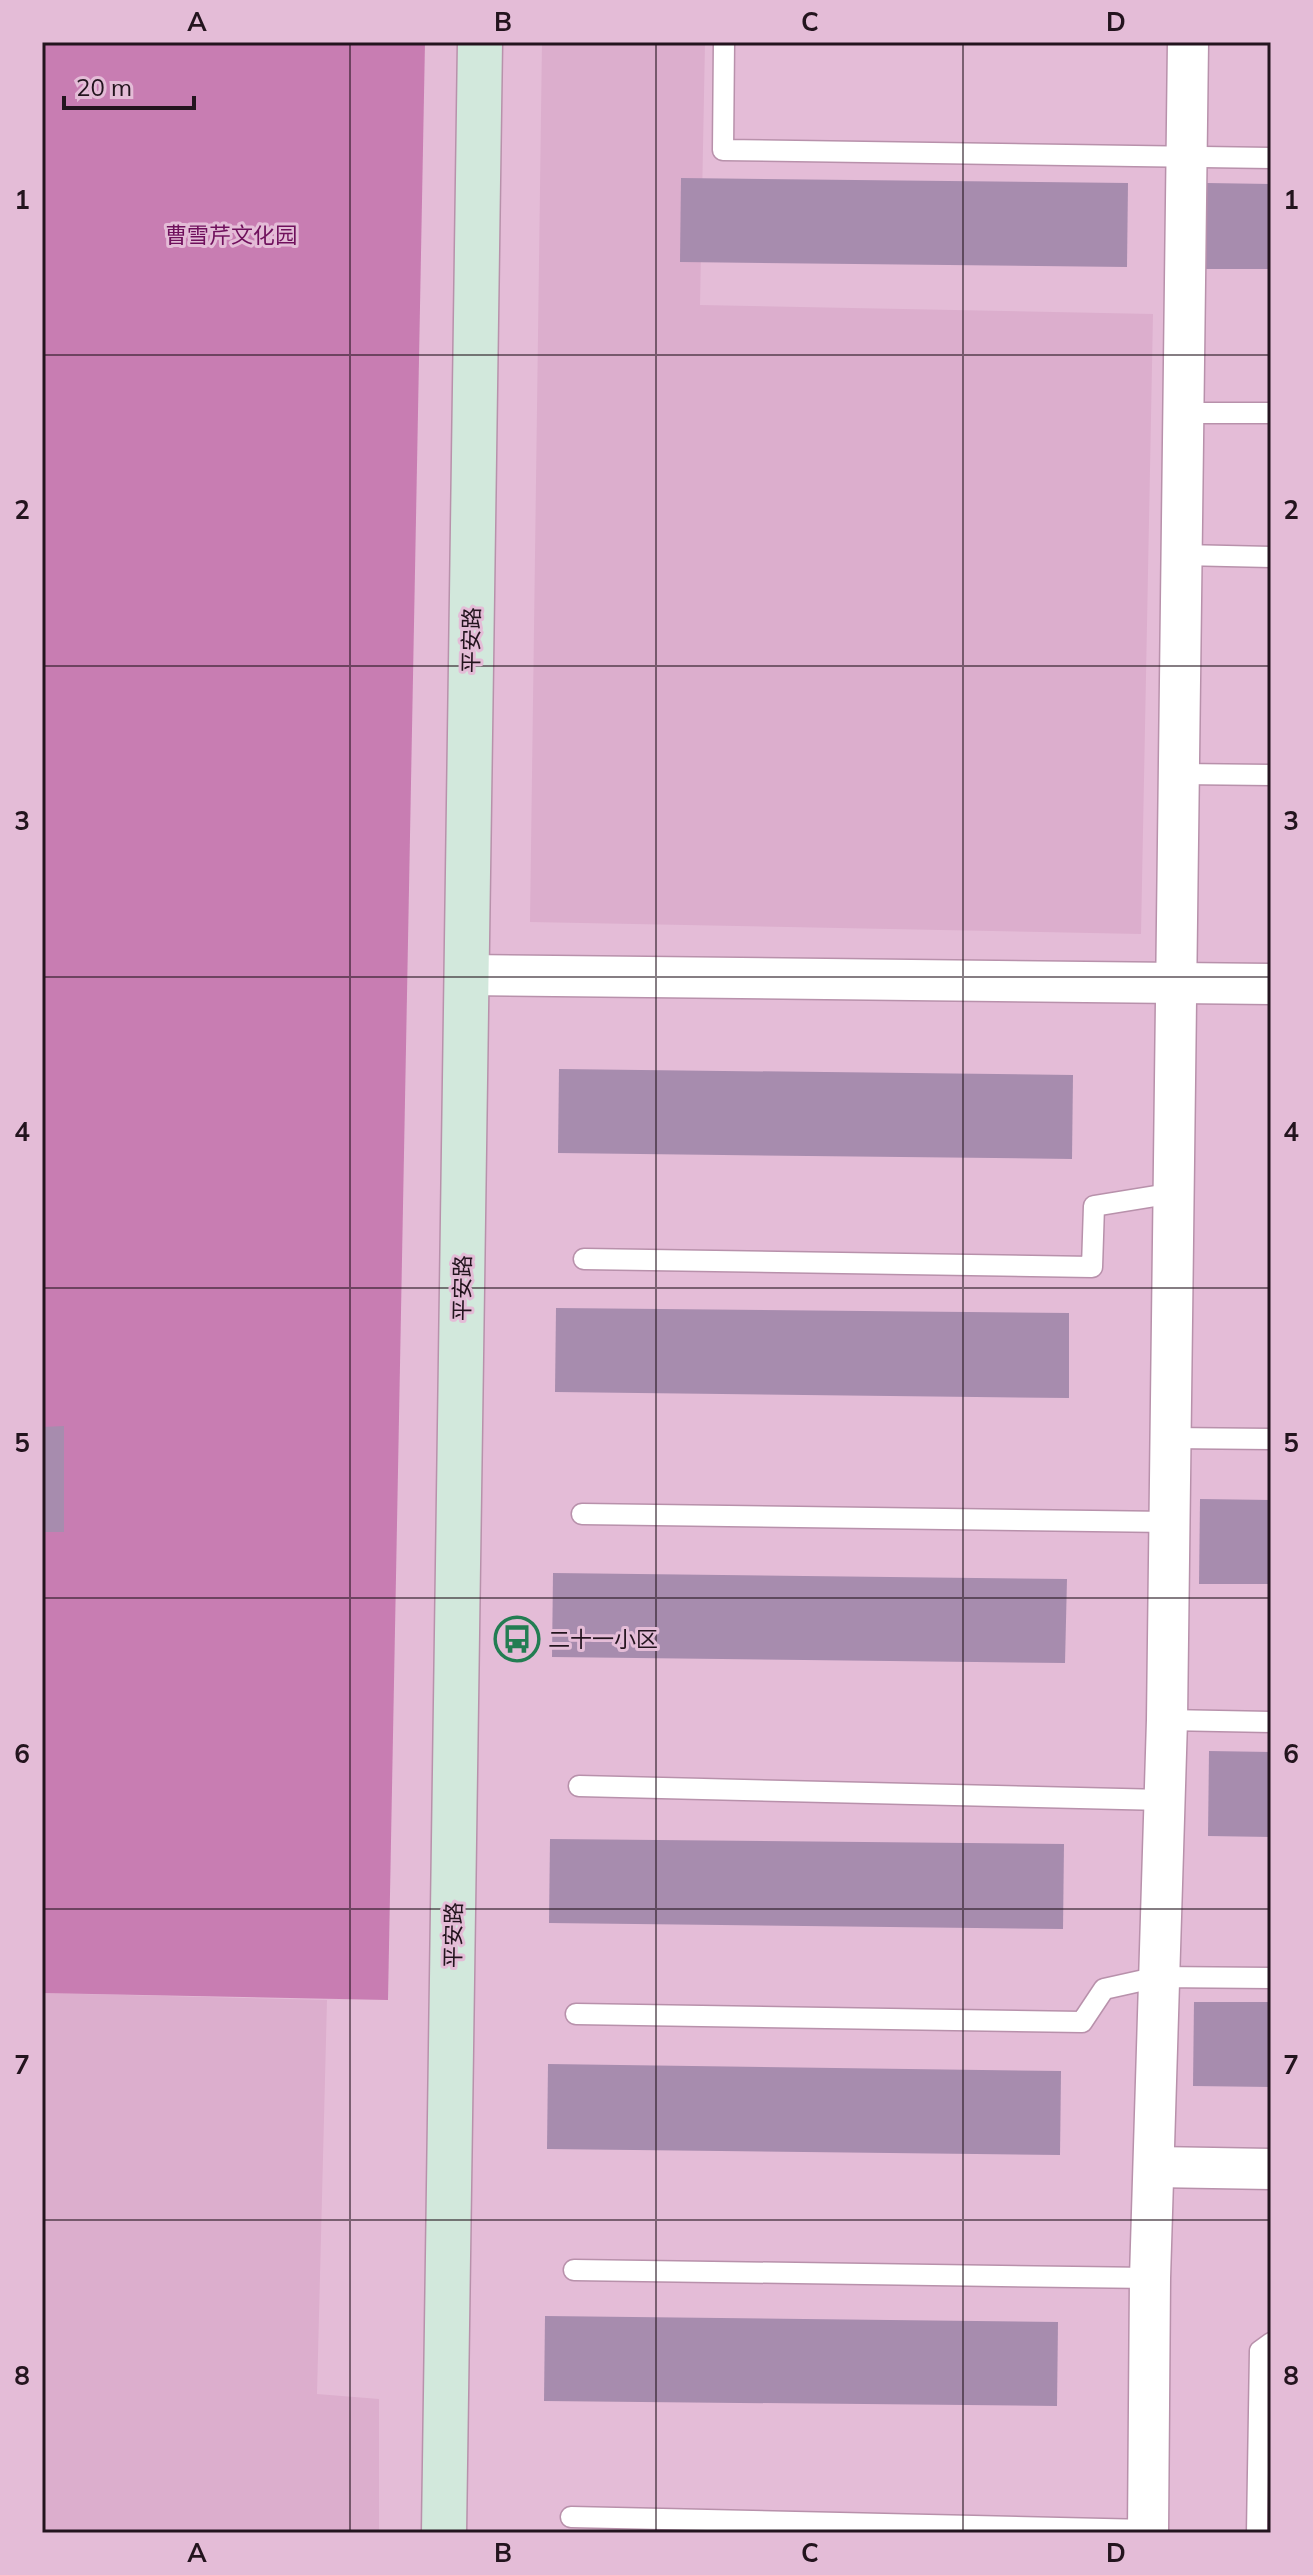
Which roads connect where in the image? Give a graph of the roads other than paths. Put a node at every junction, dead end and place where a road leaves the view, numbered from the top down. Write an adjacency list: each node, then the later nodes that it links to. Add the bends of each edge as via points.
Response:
1 (480, 42): 12 (street, 平安路)
2 (724, 42): 4 (lane, via 723,150)
3 (1188, 42): 4 (street)
4 (1186, 158): 5 (lane); 6 (street)
5 (1271, 158)
6 (1182, 413): 7 (lane); 8 (street)
7 (1271, 413)
8 (1182, 555): 9 (lane); 10 (street)
9 (1271, 557)
10 (1180, 774): 11 (lane); 13 (street)
11 (1271, 775)
12 (467, 975): 13 (street); 35 (street, 平安路)
13 (1177, 983): 14 (street); 15 (street)
14 (1271, 984)
15 (1174, 1193): 16 (lane, via 1094,1206 1092,1267); 17 (street)
16 (584, 1259)
17 (1170, 1438): 18 (lane); 20 (street)
18 (1271, 1439)
19 (582, 1514): 20 (lane)
20 (1169, 1522): 21 (street)
21 (1167, 1720): 22 (lane); 24 (street)
22 (1271, 1722)
23 (579, 1786): 24 (lane)
24 (1164, 1800): 25 (street)
25 (1158, 1977): 26 (lane); 27 (lane, via 1104,1989 1082,2022); 28 (street)
26 (1271, 1978)
27 (576, 2014)
28 (1155, 2167): 29 (street); 31 (street)
29 (1271, 2169)
30 (574, 2270): 31 (lane)
31 (1150, 2278): 34 (street)
32 (1271, 2343): 36 (lane, via 1260,2351)
33 (571, 2517): 34 (lane)
34 (1148, 2532)
35 (444, 2533)
36 (1257, 2533)

